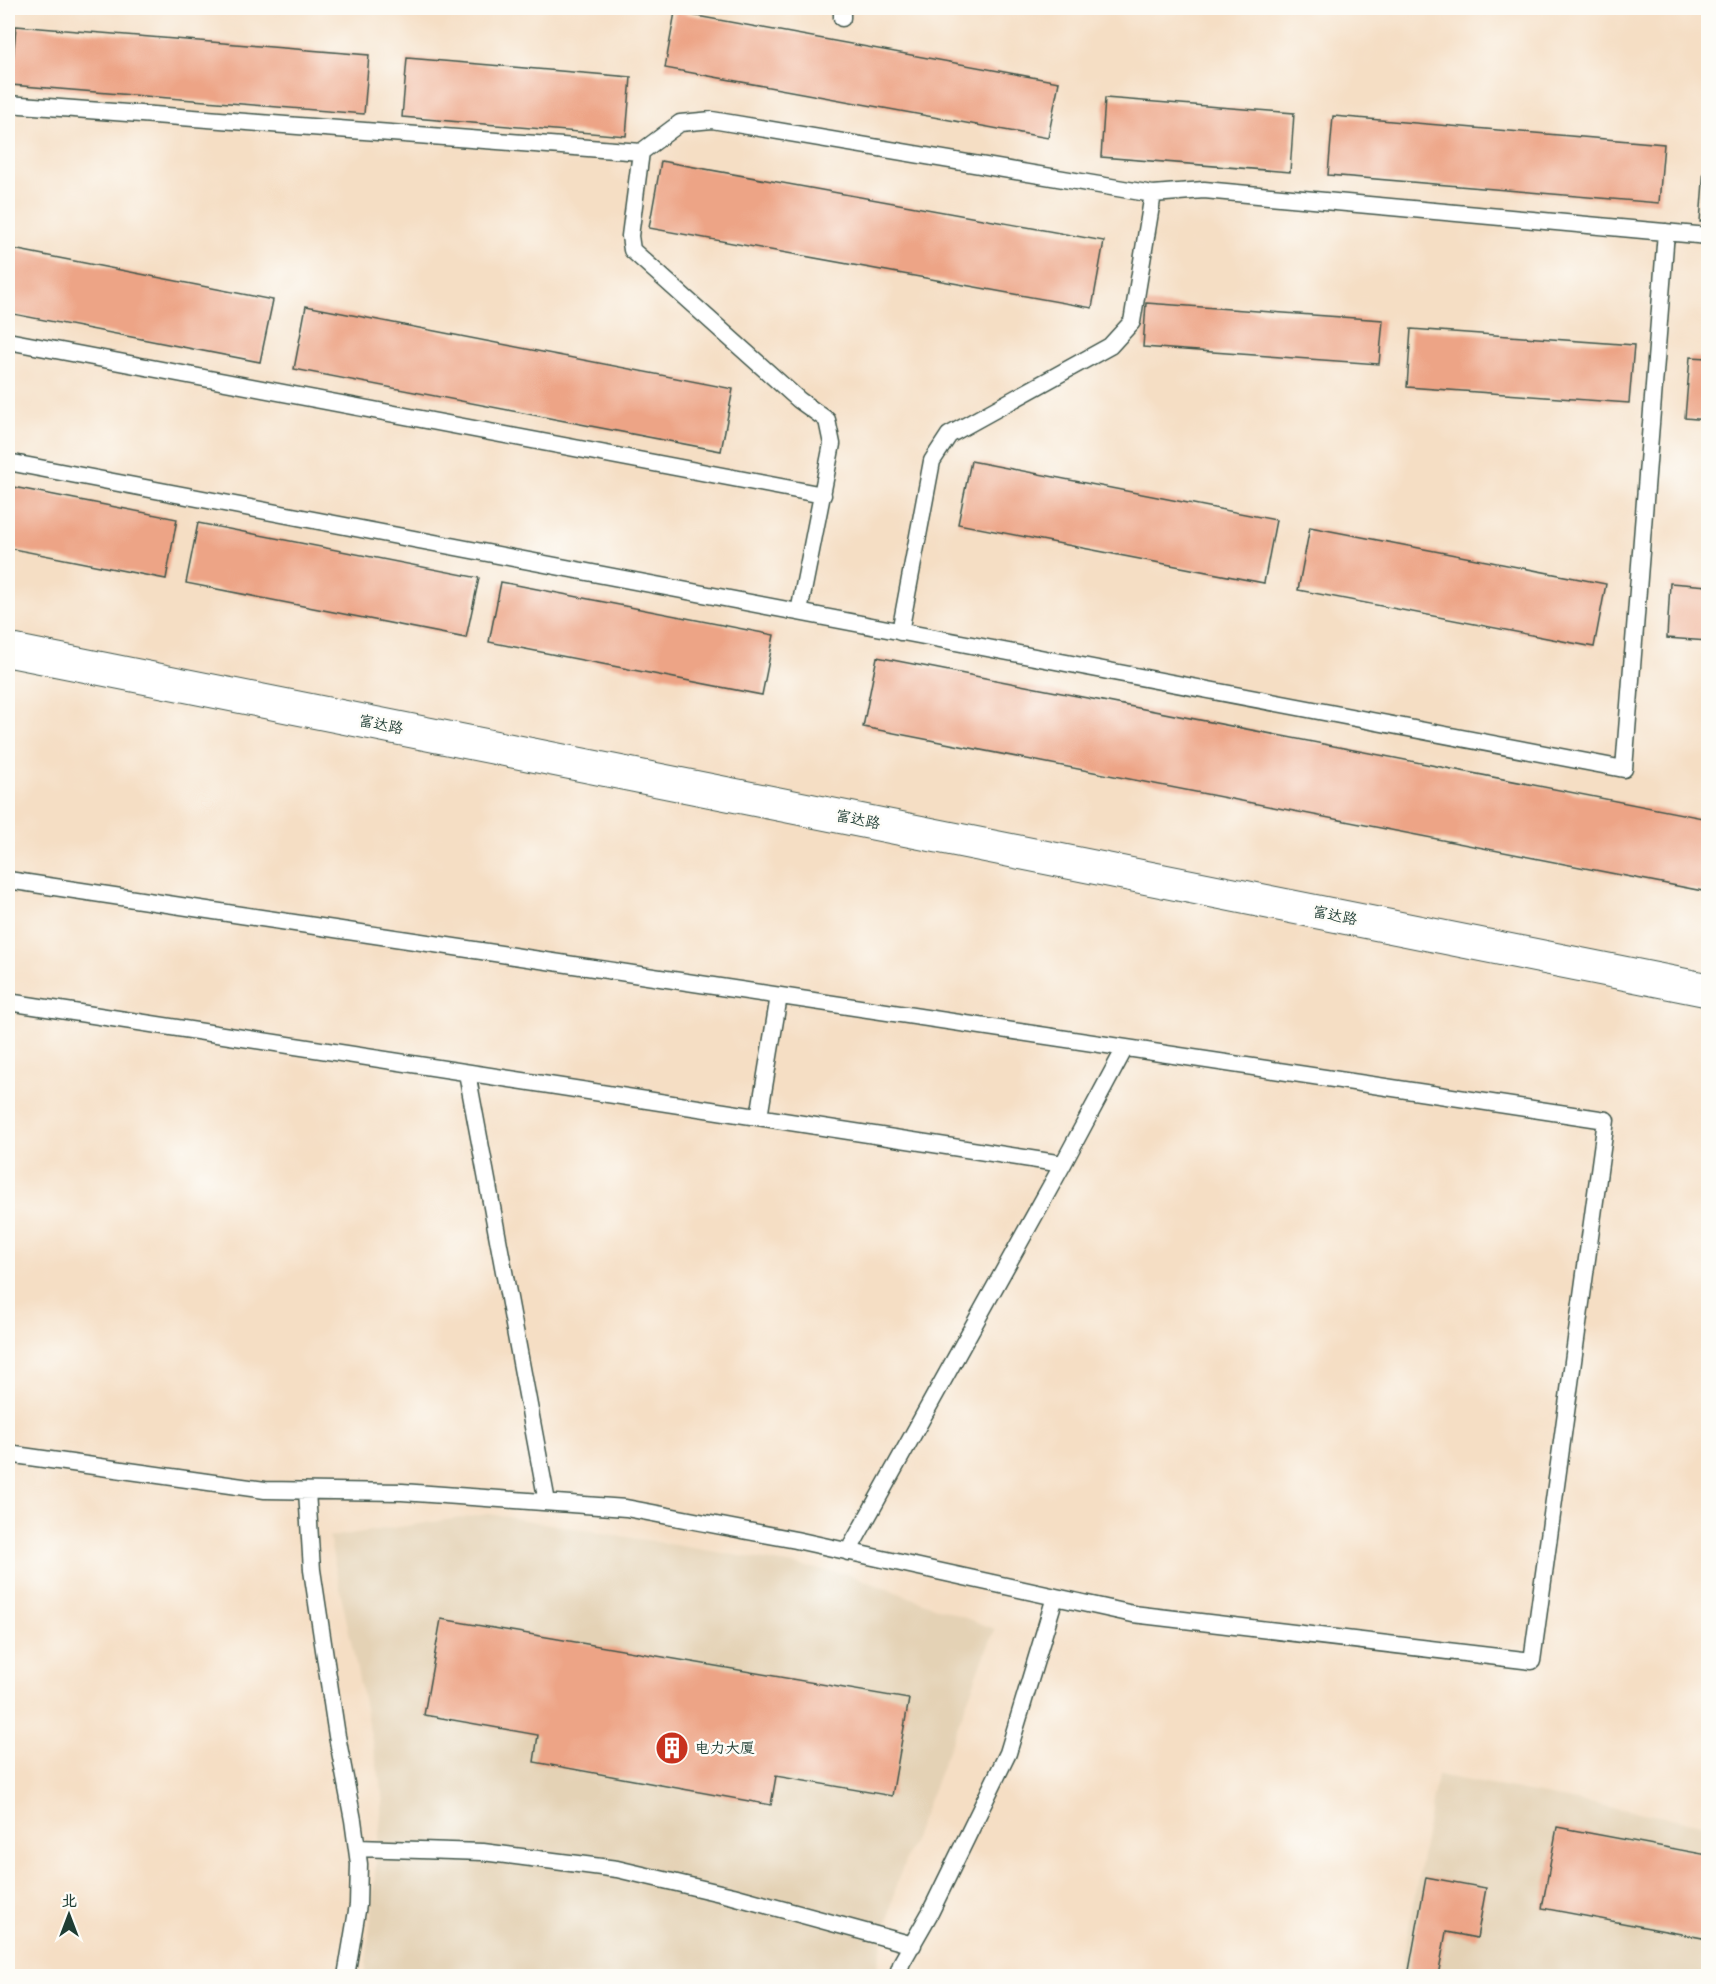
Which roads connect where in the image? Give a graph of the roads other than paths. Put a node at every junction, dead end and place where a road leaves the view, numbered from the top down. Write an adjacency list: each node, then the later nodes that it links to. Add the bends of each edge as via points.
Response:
1 (8, 104): 2 (lane)
2 (641, 152): 3 (lane, via 680,123 711,120); 8 (lane, via 630,236 632,250 826,420 832,444)
3 (1153, 194): 4 (lane, via 1203,190); 10 (lane, via 1132,322 1110,346 949,435 932,461)
4 (1666, 231): 5 (lane); 10 (lane, via 1624,769)
5 (1708, 236)
6 (8, 341): 8 (lane)
7 (8, 462): 9 (lane)
8 (823, 495): 9 (lane)
9 (800, 612): 10 (lane)
10 (900, 632)
11 (8, 650): 13 (street, 富达路)
12 (8, 880): 14 (lane)
13 (1708, 990)
14 (779, 996): 16 (lane); 18 (lane)
15 (8, 1002): 17 (lane)
16 (1125, 1048): 19 (lane); 24 (lane, via 1606,1120 1532,1661 1133,1614)
17 (467, 1073): 18 (lane); 22 (lane)
18 (759, 1117): 19 (lane)
19 (1063, 1164): 23 (lane)
20 (8, 1454): 21 (lane, via 265,1490)
21 (307, 1491): 22 (lane, via 402,1492); 25 (lane, via 312,1570)
22 (547, 1502): 23 (lane, via 626,1508)
23 (848, 1551): 24 (lane)
24 (1055, 1597): 26 (lane, via 1008,1753)
25 (357, 1848): 26 (lane, via 483,1852 617,1869); 27 (lane, via 358,1905)
26 (913, 1945): 28 (lane)
27 (346, 1977)
28 (897, 1977)

